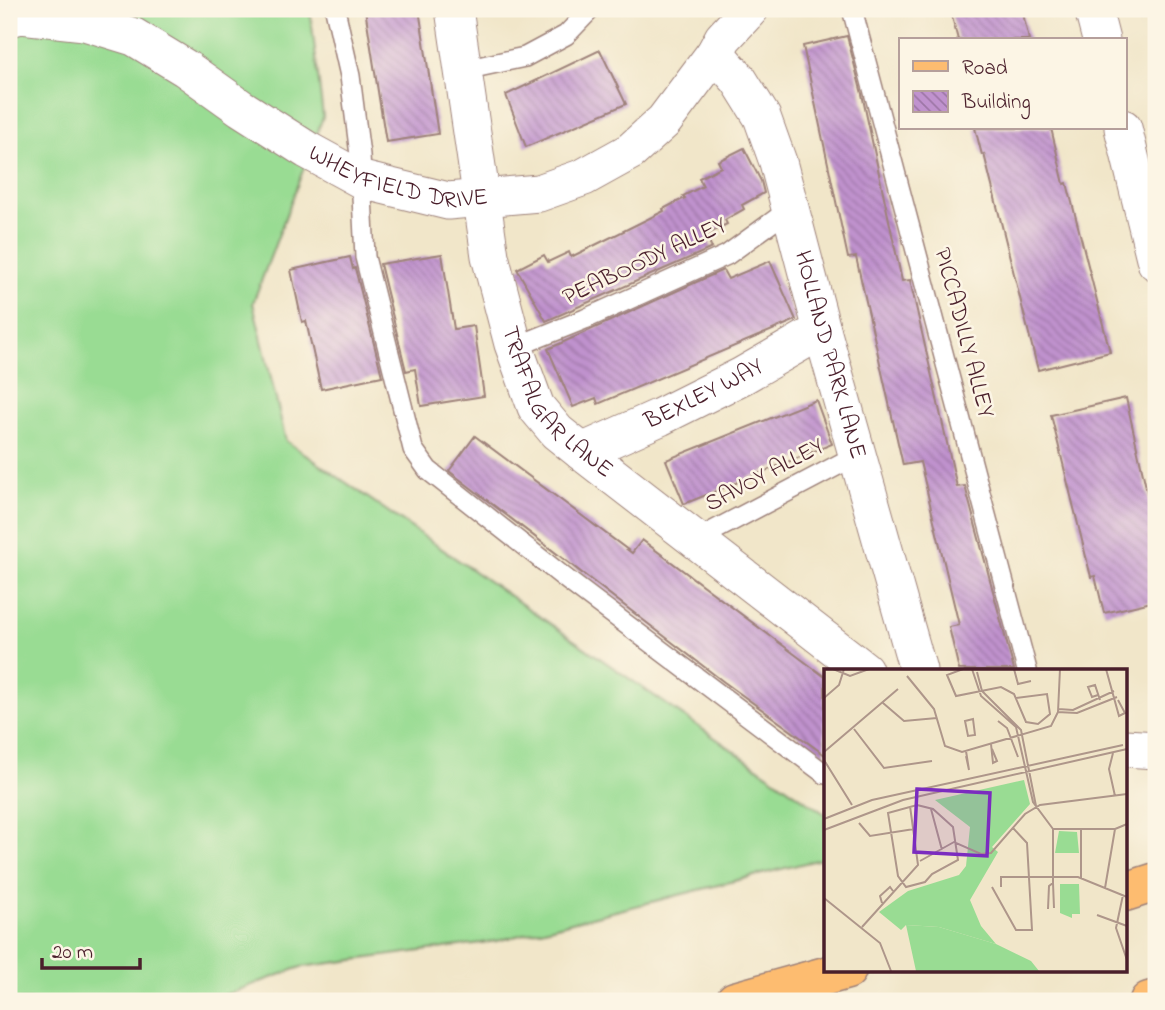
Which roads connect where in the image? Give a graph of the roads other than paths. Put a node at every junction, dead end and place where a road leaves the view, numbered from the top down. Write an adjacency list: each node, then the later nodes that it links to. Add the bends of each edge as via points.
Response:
1 (335, 9): 12 (lane, via 350,76)
2 (454, 9): 10 (street, TRAFALGAR LANE)
3 (591, 9): 10 (lane, via 566,35 525,58)
4 (750, 9): 9 (street, WHEYFIELD DRIVE, via 723,38)
5 (852, 9): 23 (lane, PICCADILLY ALLEY)
6 (1093, 9): 8 (street)
7 (9, 18): 12 (street, WHEYFIELD DRIVE, via 21,15 85,22 134,37 296,143)
8 (1100, 38)
9 (715, 54): 13 (street, WHEYFIELD DRIVE, via 664,121 631,151 584,177 539,192); 14 (street, HOLLAND PARK LANE, via 739,80 762,117)
10 (464, 70): 13 (street, TRAFALGAR LANE)
11 (1123, 130): 15 (street)
12 (362, 180): 13 (street, WHEYFIELD DRIVE, via 448,201); 26 (lane, via 365,257 412,449 428,470)
13 (484, 199): 17 (street, TRAFALGAR LANE, via 490,256)
14 (790, 209): 16 (street, HOLLAND PARK LANE); 17 (lane, PEABOODY ALLEY, via 727,255)
15 (1156, 262)
16 (822, 330): 18 (street, BEXLEY WAY, via 742,376); 19 (street, HOLLAND PARK LANE)
17 (514, 347): 18 (street, TRAFALGAR LANE, via 537,407 557,432)
18 (582, 452): 20 (street, TRAFALGAR LANE)
19 (857, 455): 20 (lane, SAVOY ALLEY); 22 (street, HOLLAND PARK LANE)
20 (696, 540): 21 (street, TRAFALGAR LANE)
21 (862, 669)
22 (918, 669)
23 (1027, 669)
24 (1126, 748): 25 (street)
25 (1156, 750)
26 (824, 773)
27 (1156, 882): 28 (main road)
28 (1126, 892)
29 (841, 972): 31 (main road)
30 (1156, 999): 32 (main road)
31 (735, 1001)
32 (1149, 1001)

